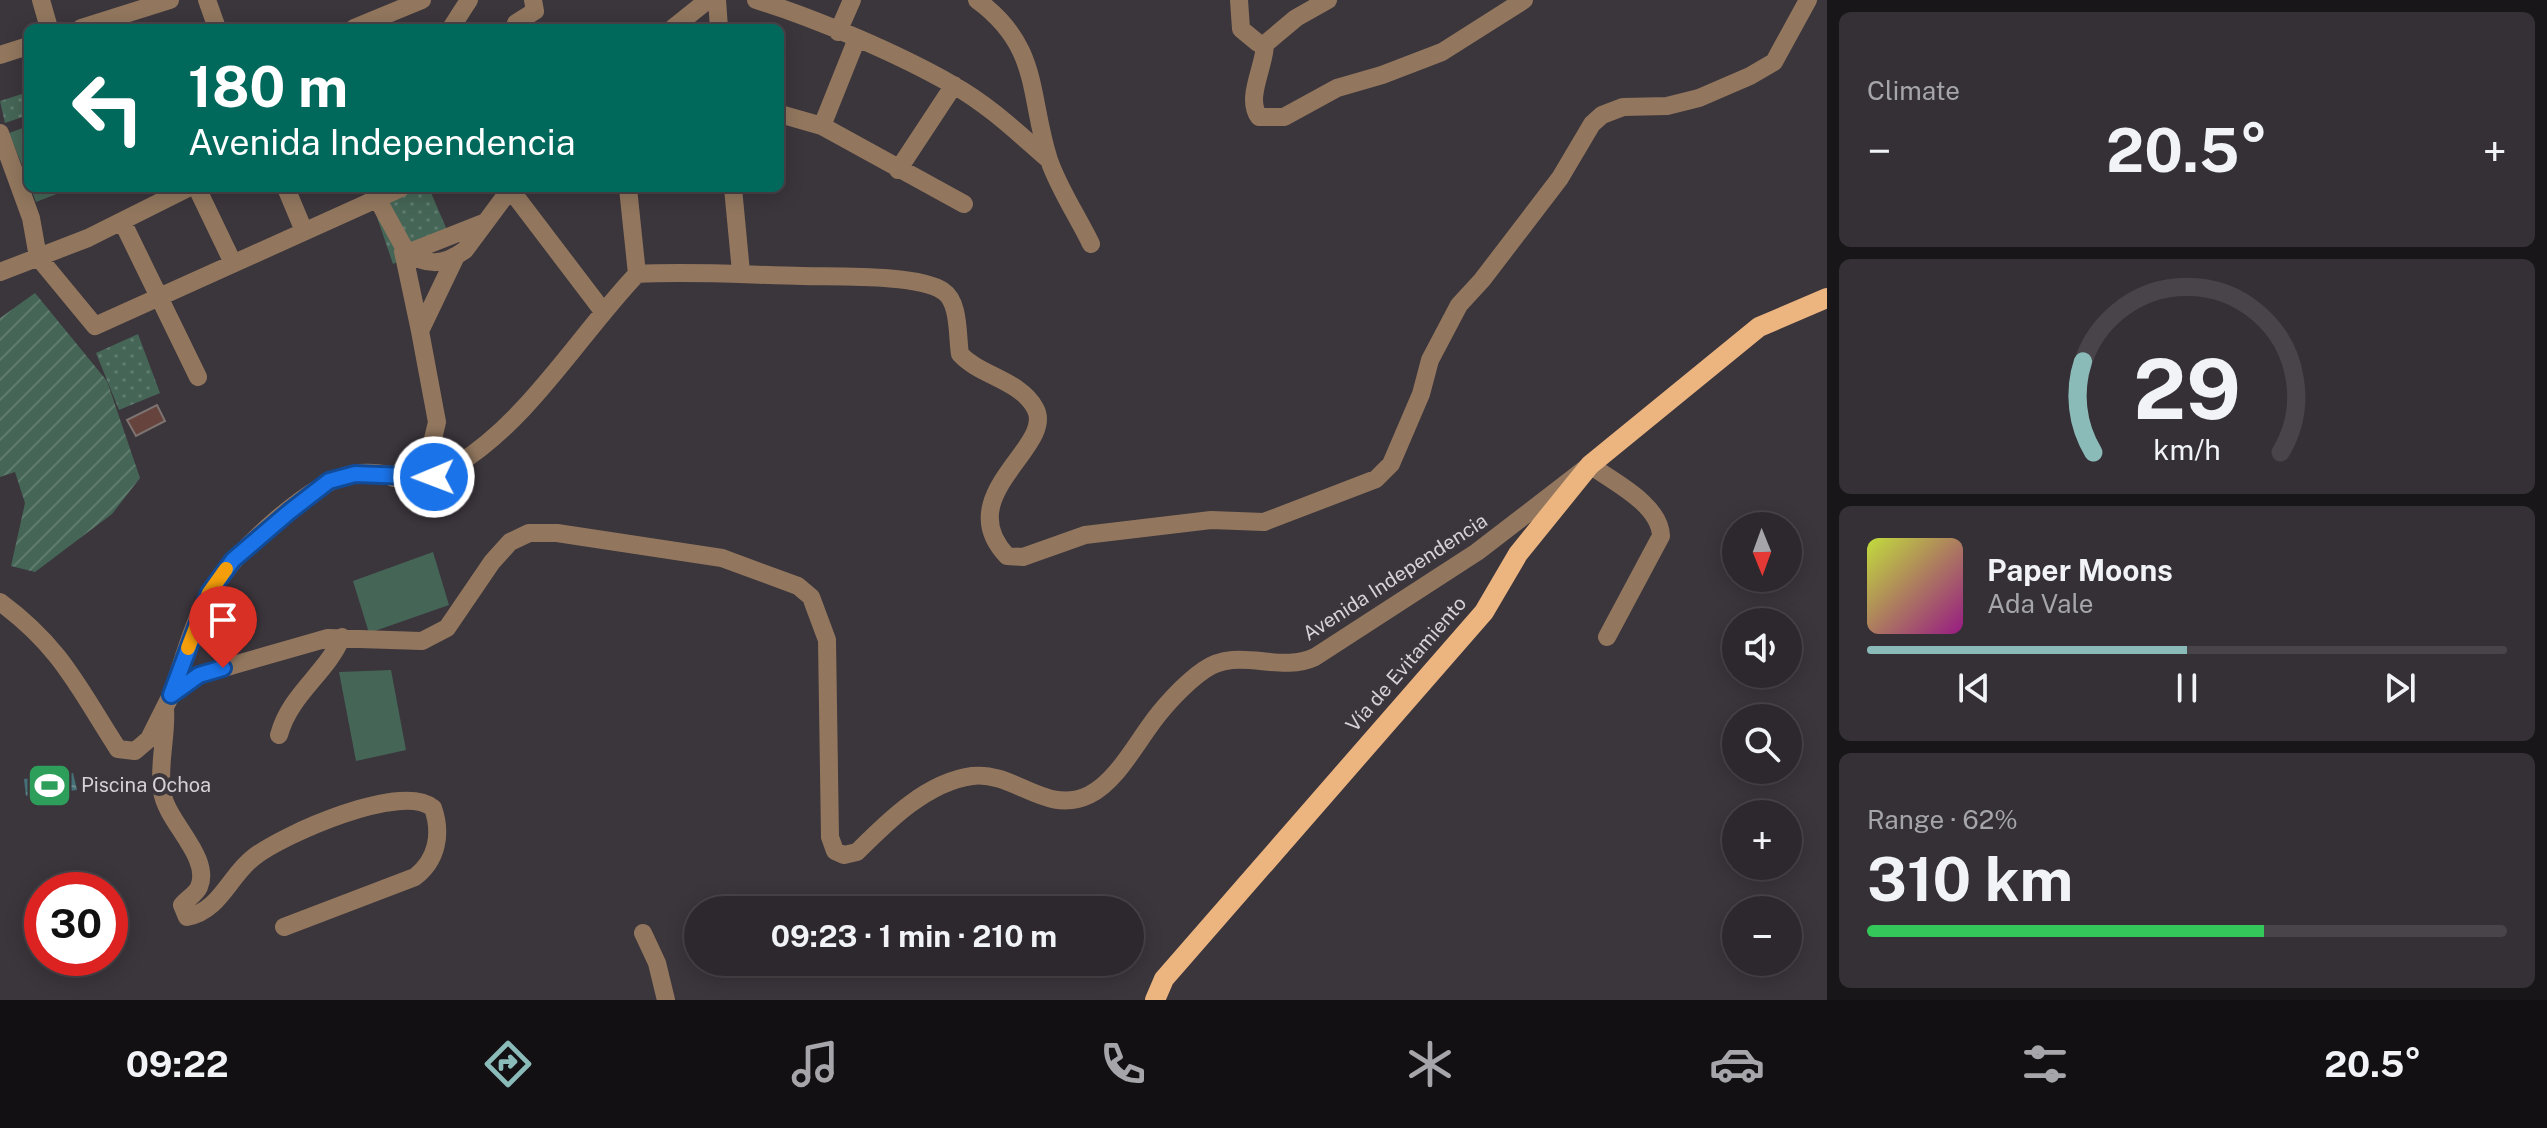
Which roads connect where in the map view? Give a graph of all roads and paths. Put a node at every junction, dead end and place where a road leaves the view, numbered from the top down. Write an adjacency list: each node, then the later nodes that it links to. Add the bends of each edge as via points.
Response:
1 (41, 0): 18 (street)
2 (170, 0): 16 (street)
3 (207, 0): 20 (street)
4 (422, 0): 21 (street)
5 (469, 0): 22 (street)
6 (533, 0): 17 (street, via 535,11)
7 (708, 0): 23 (street)
8 (717, 0): 24 (street)
9 (757, 0): 25 (street)
10 (852, 0): 25 (street)
11 (977, 0): 34 (street, via 997,15 1021,50 1038,98)
12 (1239, 0): 27 (street, via 1241,29)
13 (1328, 0): 27 (street)
14 (1524, 0): 27 (street, via 1442,52 1337,88 1276,118 1259,117 1253,100)
15 (1808, 0): 54 (street, via 1774,62 1750,76 1667,106 1623,107 1592,124 1560,178 1459,305 1430,360 1421,394 1385,473 1264,522 1211,520 1085,535 1023,557 1007,556 990,534 989,517 1006,475 1038,428 1038,411 1030,399 960,354 954,304 945,292 930,285 858,276)
16 (127, 13): 19 (street)
17 (516, 23)
18 (48, 24)
19 (93, 24)
20 (216, 24)
21 (364, 24)
22 (454, 24)
23 (678, 24)
24 (719, 24)
25 (838, 32): 26 (street)
26 (856, 41): 30 (street); 32 (street)
27 (1265, 44)
28 (24, 47): 29 (street)
29 (0, 55)
30 (954, 85): 34 (street); 35 (street)
31 (784, 115): 32 (street)
32 (822, 126): 35 (street)
33 (0, 133): 50 (street, via 31,218)
34 (1049, 160): 48 (street)
35 (898, 170): 44 (street)
36 (180, 192): 45 (street)
37 (199, 192): 52 (street)
38 (288, 192): 47 (street)
39 (507, 192): 46 (street)
40 (513, 192): 58 (street)
41 (628, 192): 55 (street)
42 (733, 192): 54 (street)
43 (374, 194): 47 (street); 49 (street)
44 (964, 204)
45 (122, 221): 50 (street); 56 (street)
46 (483, 223): 49 (street, via 413,252); 51 (street)
47 (304, 231): 52 (street)
48 (1091, 244)
49 (403, 251): 51 (street, via 422,262); 59 (street)
50 (38, 257): 53 (street); 56 (street, via 95,326)
51 (455, 258): 59 (street)
52 (233, 263): 56 (street)
53 (0, 272)
54 (741, 272): 55 (street)
55 (637, 274): 58 (street)
56 (160, 298): 60 (street)
57 (1827, 298): 61 (main road, Vía de Evitamiento, via 1759,327)
58 (602, 310): 62 (street, via 542,387 460,463 434,477)
59 (420, 331): 62 (street, via 437,430 432,443)
60 (198, 377)
61 (1590, 465): 64 (street, Avenida Independencia, via 1477,552 1315,657 1289,666 1227,660 1203,671 1092,794 1066,803 972,776 921,796 857,852 844,855 835,851 830,837 827,640 811,597 798,586 722,558 529,533 510,542 492,562 437,636 422,641); 65 (street, via 1646,507 1661,529); 71 (main road, Vía de Evitamiento, via 1518,554 1484,612 1274,849 1164,979)
62 (393, 478): 66 (street, via 355,474 329,481 233,560 209,593)
63 (0, 602): 66 (street, via 34,627 61,657 118,749 143,747)
64 (342, 637): 66 (street, Avenida Independencia, via 199,675); 67 (street, via 334,655 296,697)
65 (1607, 637)
66 (168, 701): 68 (street, via 162,793 198,858 201,874 199,889 182,905 187,917 211,906 240,869 277,843 382,802 433,808 436,845 415,877)
67 (279, 735)
68 (284, 927)
69 (643, 933): 70 (street)
70 (666, 1000)
71 (1155, 1000)

